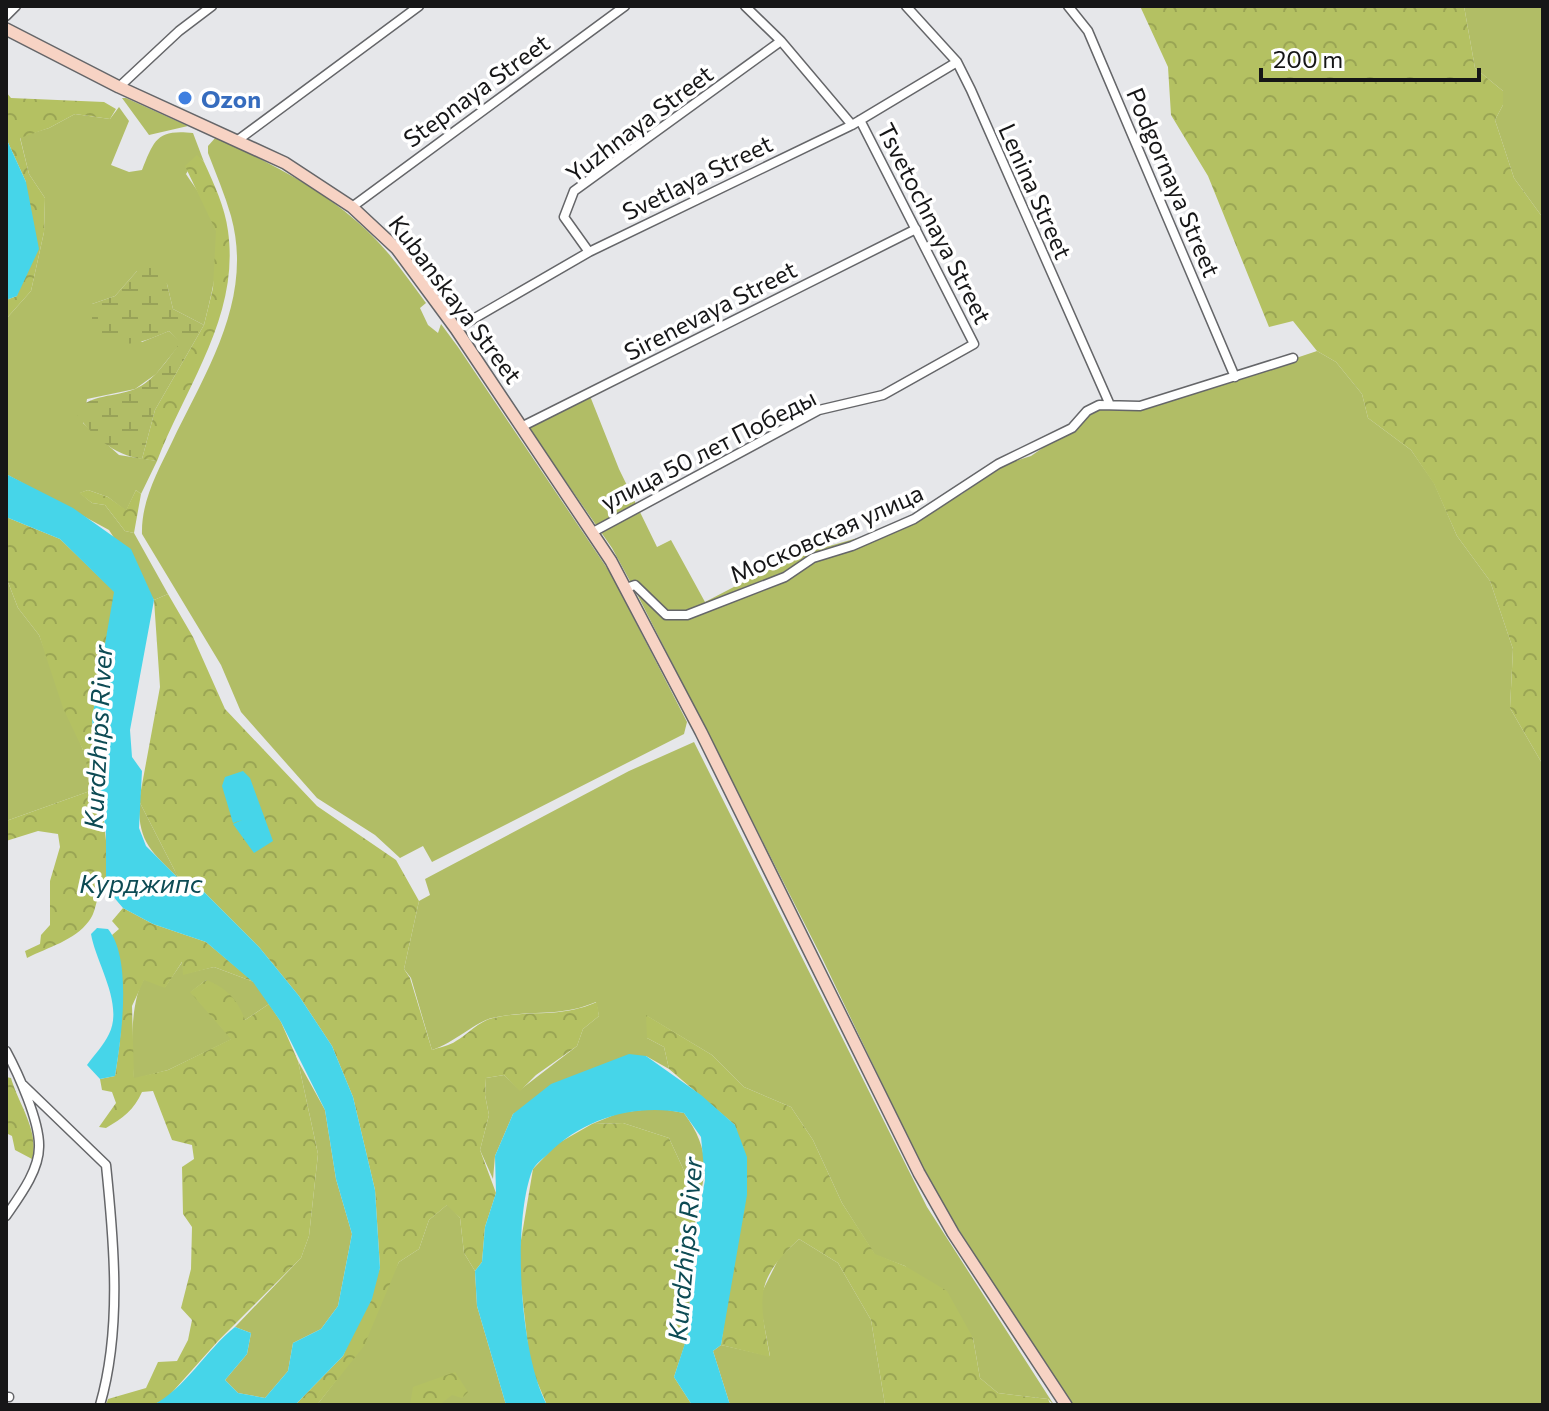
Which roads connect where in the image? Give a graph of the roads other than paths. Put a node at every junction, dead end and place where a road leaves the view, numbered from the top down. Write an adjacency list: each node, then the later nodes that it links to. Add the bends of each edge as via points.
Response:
1 (16, 6): 8 (street)
2 (212, 6): 12 (street)
3 (419, 6): 14 (street)
4 (625, 6): 15 (street, Stepnaya Street)
5 (745, 6): 10 (street, Tsvetochnaya Street)
6 (906, 6): 11 (street, Lenina Street)
7 (1068, 6): 21 (street, Podgornaya Street, via 1088,31)
8 (6, 16)
9 (6, 29): 12 (main road, Kubanskaya Street)
10 (781, 41): 13 (street, Tsvetochnaya Street); 17 (street, Yuzhnaya Street, via 574,191 564,217)
11 (957, 62): 13 (street, Svetlaya Street); 22 (street, Lenina Street)
12 (119, 87): 14 (main road, Kubanskaya Street)
13 (856, 122): 16 (street, Tsvetochnaya Street); 17 (street, Svetlaya Street)
14 (238, 140): 15 (main road, Kubanskaya Street)
15 (352, 207): 18 (main road, Kubanskaya Street, via 397,249)
16 (916, 229): 19 (street, Tsvetochnaya Street); 23 (street, Sirenevaya Street)
17 (589, 252): 18 (street, Svetlaya Street)
18 (456, 329): 23 (main road, Kubanskaya Street)
19 (974, 344): 24 (street, улица 50 лет Победы, via 883,395 819,410)
20 (1293, 358): 21 (street)
21 (1235, 377): 22 (street, via 1140,406)
22 (1110, 405): 25 (street, Московская улица, via 1087,411 1072,428 998,464 914,519 687,615 666,615 635,585)
23 (523, 426): 24 (main road, Kubanskaya Street)
24 (593, 532): 25 (main road, Kubanskaya Street)
25 (626, 588): 30 (main road, Kubanskaya Street, via 919,1173)
26 (6, 1051): 27 (street)
27 (23, 1085): 28 (street, via 40,1148 26,1186); 29 (street, via 106,1165 113,1311)
28 (6, 1216)
29 (100, 1405)
30 (1066, 1405)

